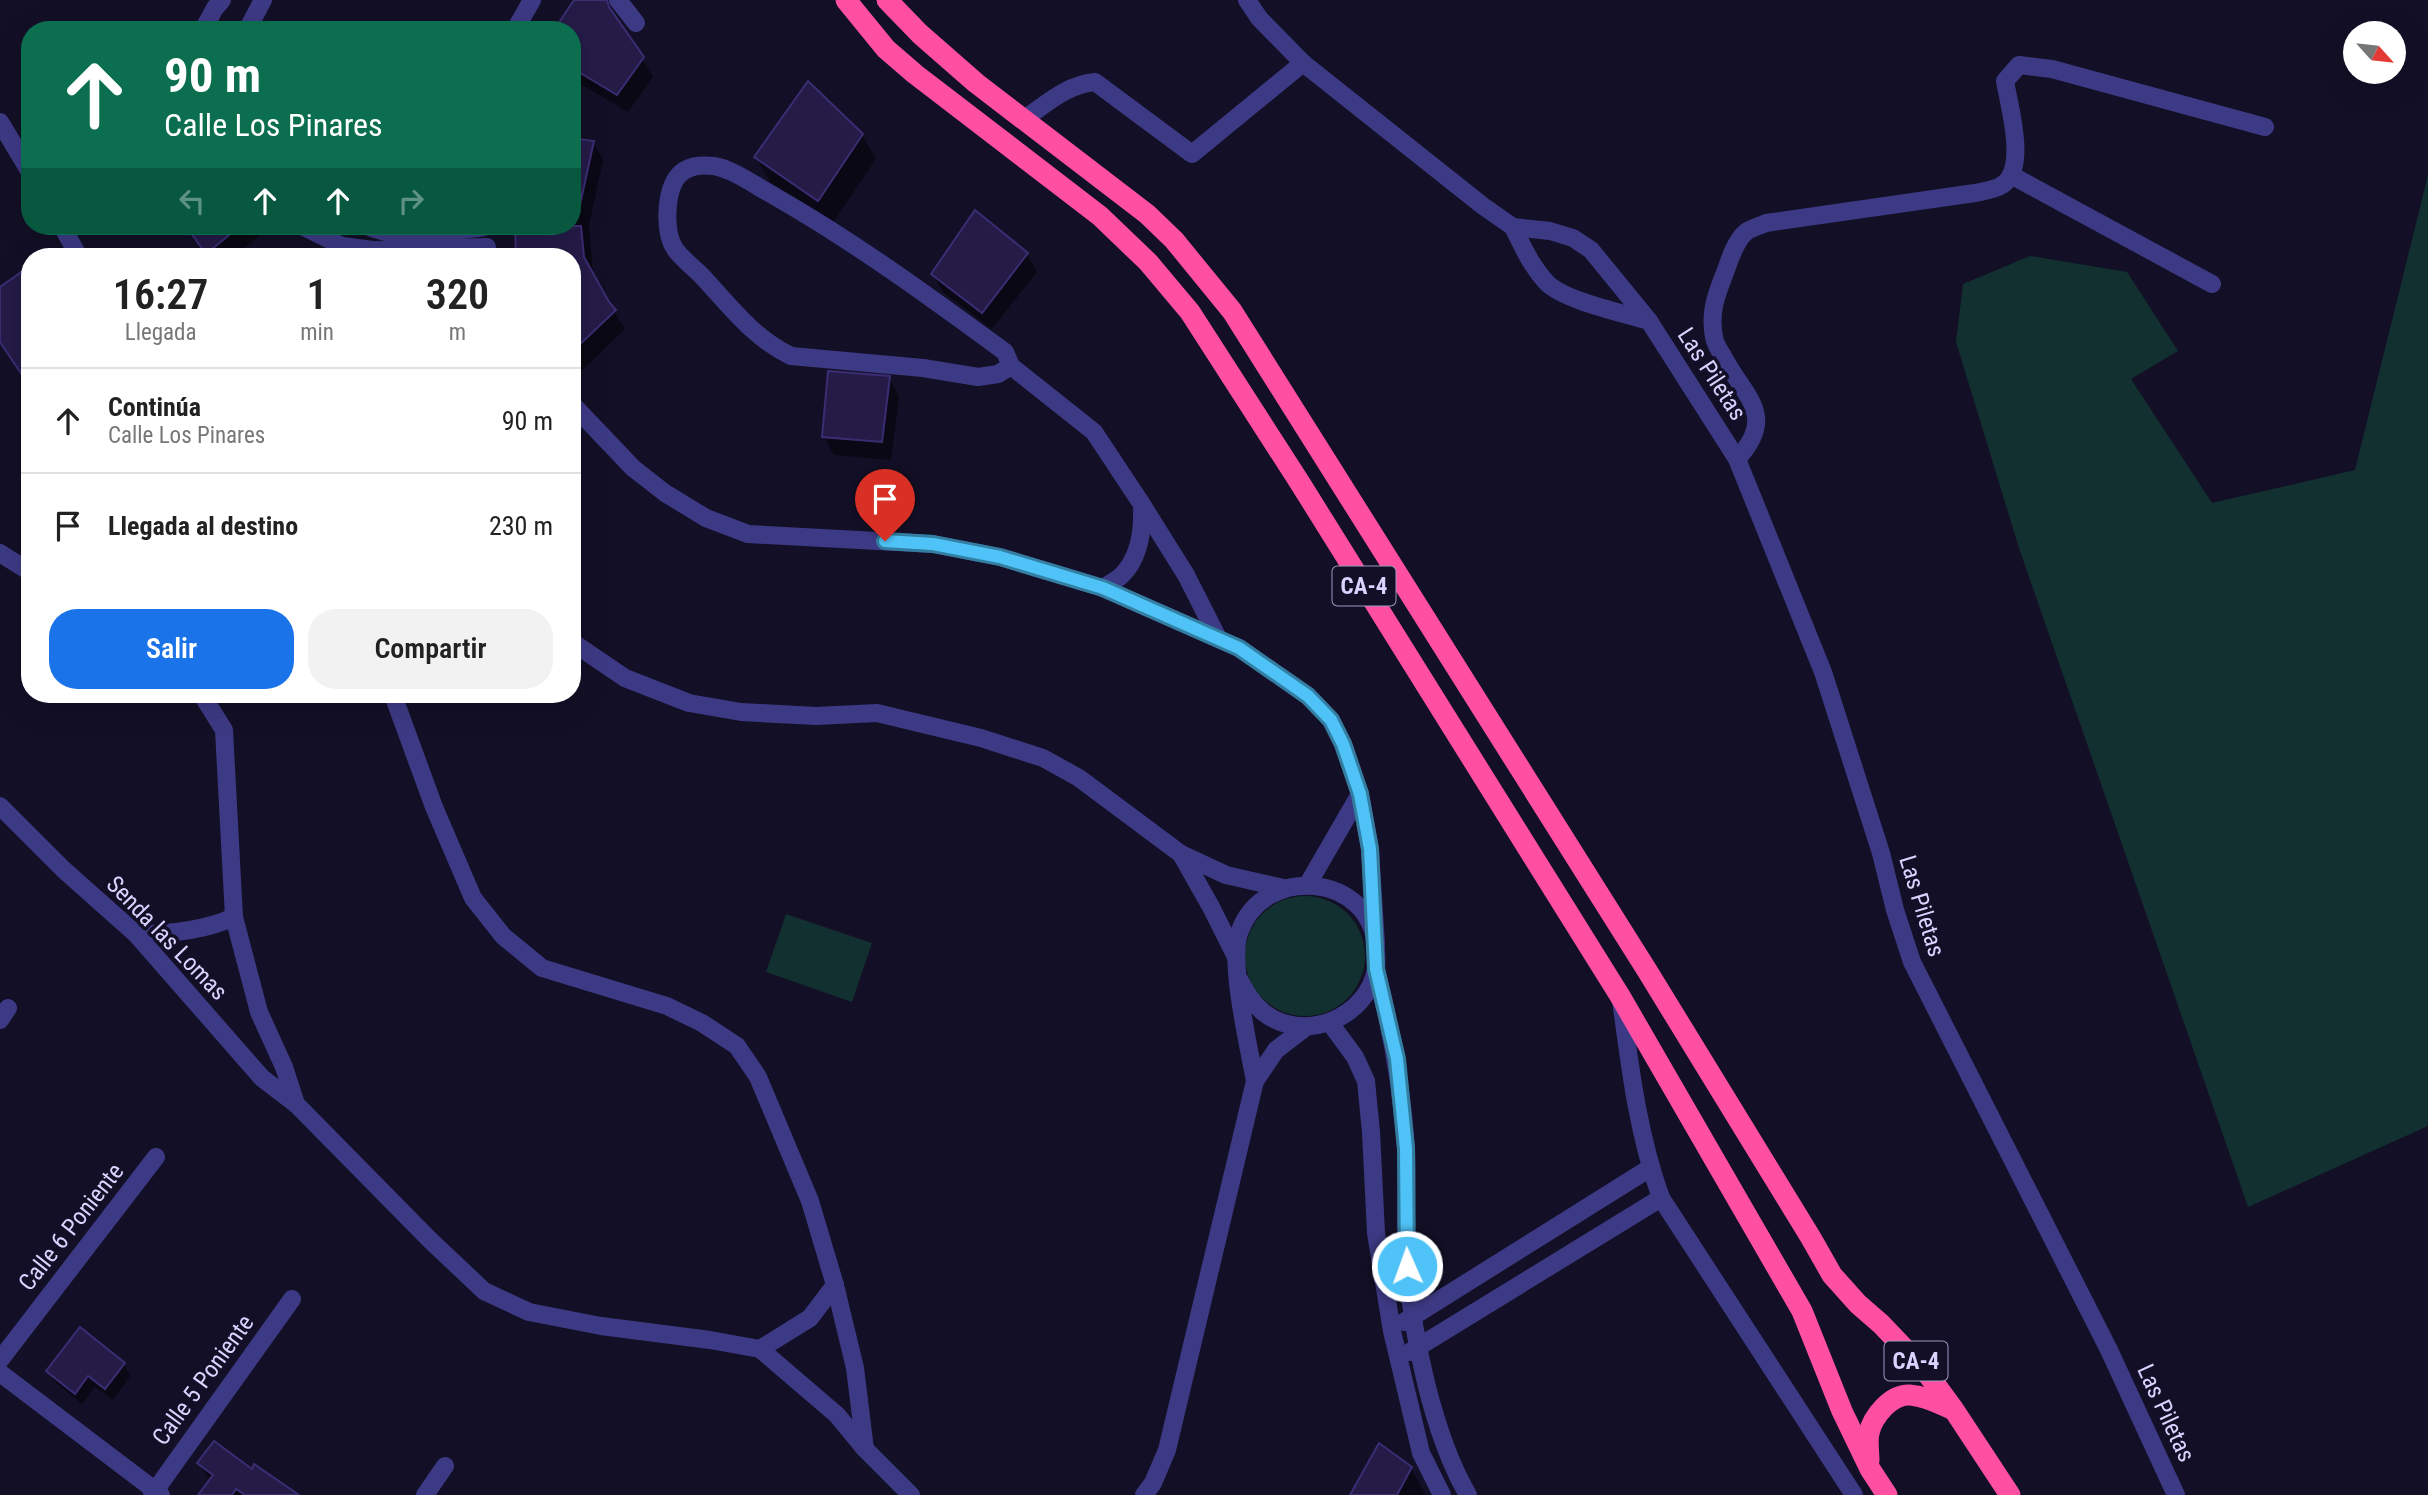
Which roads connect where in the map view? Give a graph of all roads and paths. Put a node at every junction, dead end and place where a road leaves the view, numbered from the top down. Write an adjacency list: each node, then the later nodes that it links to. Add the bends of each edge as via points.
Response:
1 (222, 0): 8 (street)
2 (263, 0): 9 (street)
3 (533, 0): 10 (street)
4 (618, 0): 11 (street)
5 (846, 0): 45 (highway, CA-4, via 886,49 1100,216 1149,262 1190,312)
6 (887, 0): 13 (highway, CA-4, via 920,34)
7 (1247, 0): 12 (street, Las Piletas)
8 (208, 21)
9 (252, 21)
10 (520, 21)
11 (636, 23)
12 (1303, 63): 13 (street, via 1192,155 1095,82 1079,84); 18 (street, Las Piletas)
13 (1024, 120): 62 (highway, CA-4, via 1147,214 1232,311 1648,972 1832,1275 1924,1369)
14 (0, 122): 16 (street)
15 (2265, 127): 17 (street, via 2053,69 2019,65 2005,81 2016,147)
16 (21, 157)
17 (2011, 175): 21 (street); 25 (street, via 2003,185 1975,193 1766,223 1745,233 1712,304 1714,339 1756,415 1756,431)
18 (1513, 227): 22 (street, Las Piletas, via 1550,231 1591,250); 22 (street, Las Piletas, via 1531,264 1549,285 1571,297)
19 (320, 235): 20 (street)
20 (358, 248)
21 (2212, 284)
22 (1649, 321): 25 (street, Las Piletas)
23 (1011, 366): 23 (street, via 1005,352 940,304 827,227 744,179 717,166 698,165 685,168 668,193 667,216 674,247 752,331 773,347 791,356 978,377); 26 (street, via 1094,432)
24 (581, 413): 29 (street, via 633,468 665,493 748,534 933,544 1000,557)
25 (1737, 459): 75 (street, Las Piletas, via 1823,673 1912,962 2109,1350)
26 (1142, 503): 29 (street, via 1143,530 1136,553 1123,575); 30 (street)
27 (0, 553): 28 (street)
28 (21, 566)
29 (1103, 588): 30 (street)
30 (1219, 638): 34 (street, via 1308,696 1331,720)
31 (581, 648): 36 (street, via 625,678 690,703 741,712 877,713 1043,758 1080,778)
32 (207, 703): 39 (street, via 224,730)
33 (396, 703): 53 (street, via 473,898 503,936 542,968 667,1006 737,1046 758,1077 810,1201)
34 (1360, 794): 37 (street); 41 (street, via 1370,849)
35 (0, 806): 40 (street, Senda las Lomas)
36 (1181, 854): 38 (street, via 1226,875); 42 (street)
37 (1308, 884): 38 (street); 41 (street, via 1332,889 1353,902 1368,921)
38 (1283, 888): 42 (street, via 1249,914)
39 (234, 917): 40 (street, via 217,925 168,934); 49 (street, via 259,1013)
40 (136, 934): 49 (street, Senda las Lomas, via 262,1078)
41 (1376, 944): 43 (street)
42 (1235, 956): 44 (street)
43 (1376, 969): 46 (street, via 1367,992 1351,1010); 55 (street, via 1398,1072)
44 (1238, 977): 47 (street, via 1248,997 1264,1013); 48 (street)
45 (1620, 996): 51 (street, via 1633,1094); 65 (highway, CA-4, via 1802,1311)
46 (1330, 1023): 47 (street); 56 (street, via 1366,1080 1376,1233)
47 (1306, 1027): 48 (street, via 1276,1050)
48 (1255, 1081): 69 (street, via 1167,1450)
49 (296, 1104): 58 (street, Senda las Lomas, via 484,1291 528,1312)
50 (156, 1157): 60 (street, Calle 6 Poniente)
51 (1650, 1168): 52 (street); 55 (street)
52 (1661, 1198): 57 (street); 72 (street)
53 (835, 1285): 58 (street, via 810,1318); 63 (street, via 855,1368)
54 (292, 1299): 66 (street, Calle 5 Poniente)
55 (1413, 1316): 56 (street); 57 (street)
56 (1392, 1331): 59 (street)
57 (1419, 1348): 59 (street); 71 (street, via 1439,1433)
58 (760, 1349): 63 (street, via 837,1415)
59 (1398, 1358): 70 (street, via 1420,1453)
60 (0, 1360)
61 (0, 1373): 66 (street)
62 (1954, 1410): 65 (highway, via 1906,1394 1892,1401 1878,1414 1868,1435); 74 (highway, CA-4)
63 (865, 1449): 68 (street)
64 (445, 1466): 67 (street)
65 (1870, 1469): 73 (highway, CA-4)
66 (156, 1494)
67 (425, 1495)
68 (911, 1495)
69 (1144, 1495)
70 (1442, 1495)
71 (1468, 1495)
72 (1854, 1495)
73 (1888, 1495)
74 (2010, 1495)
75 (2176, 1495)

